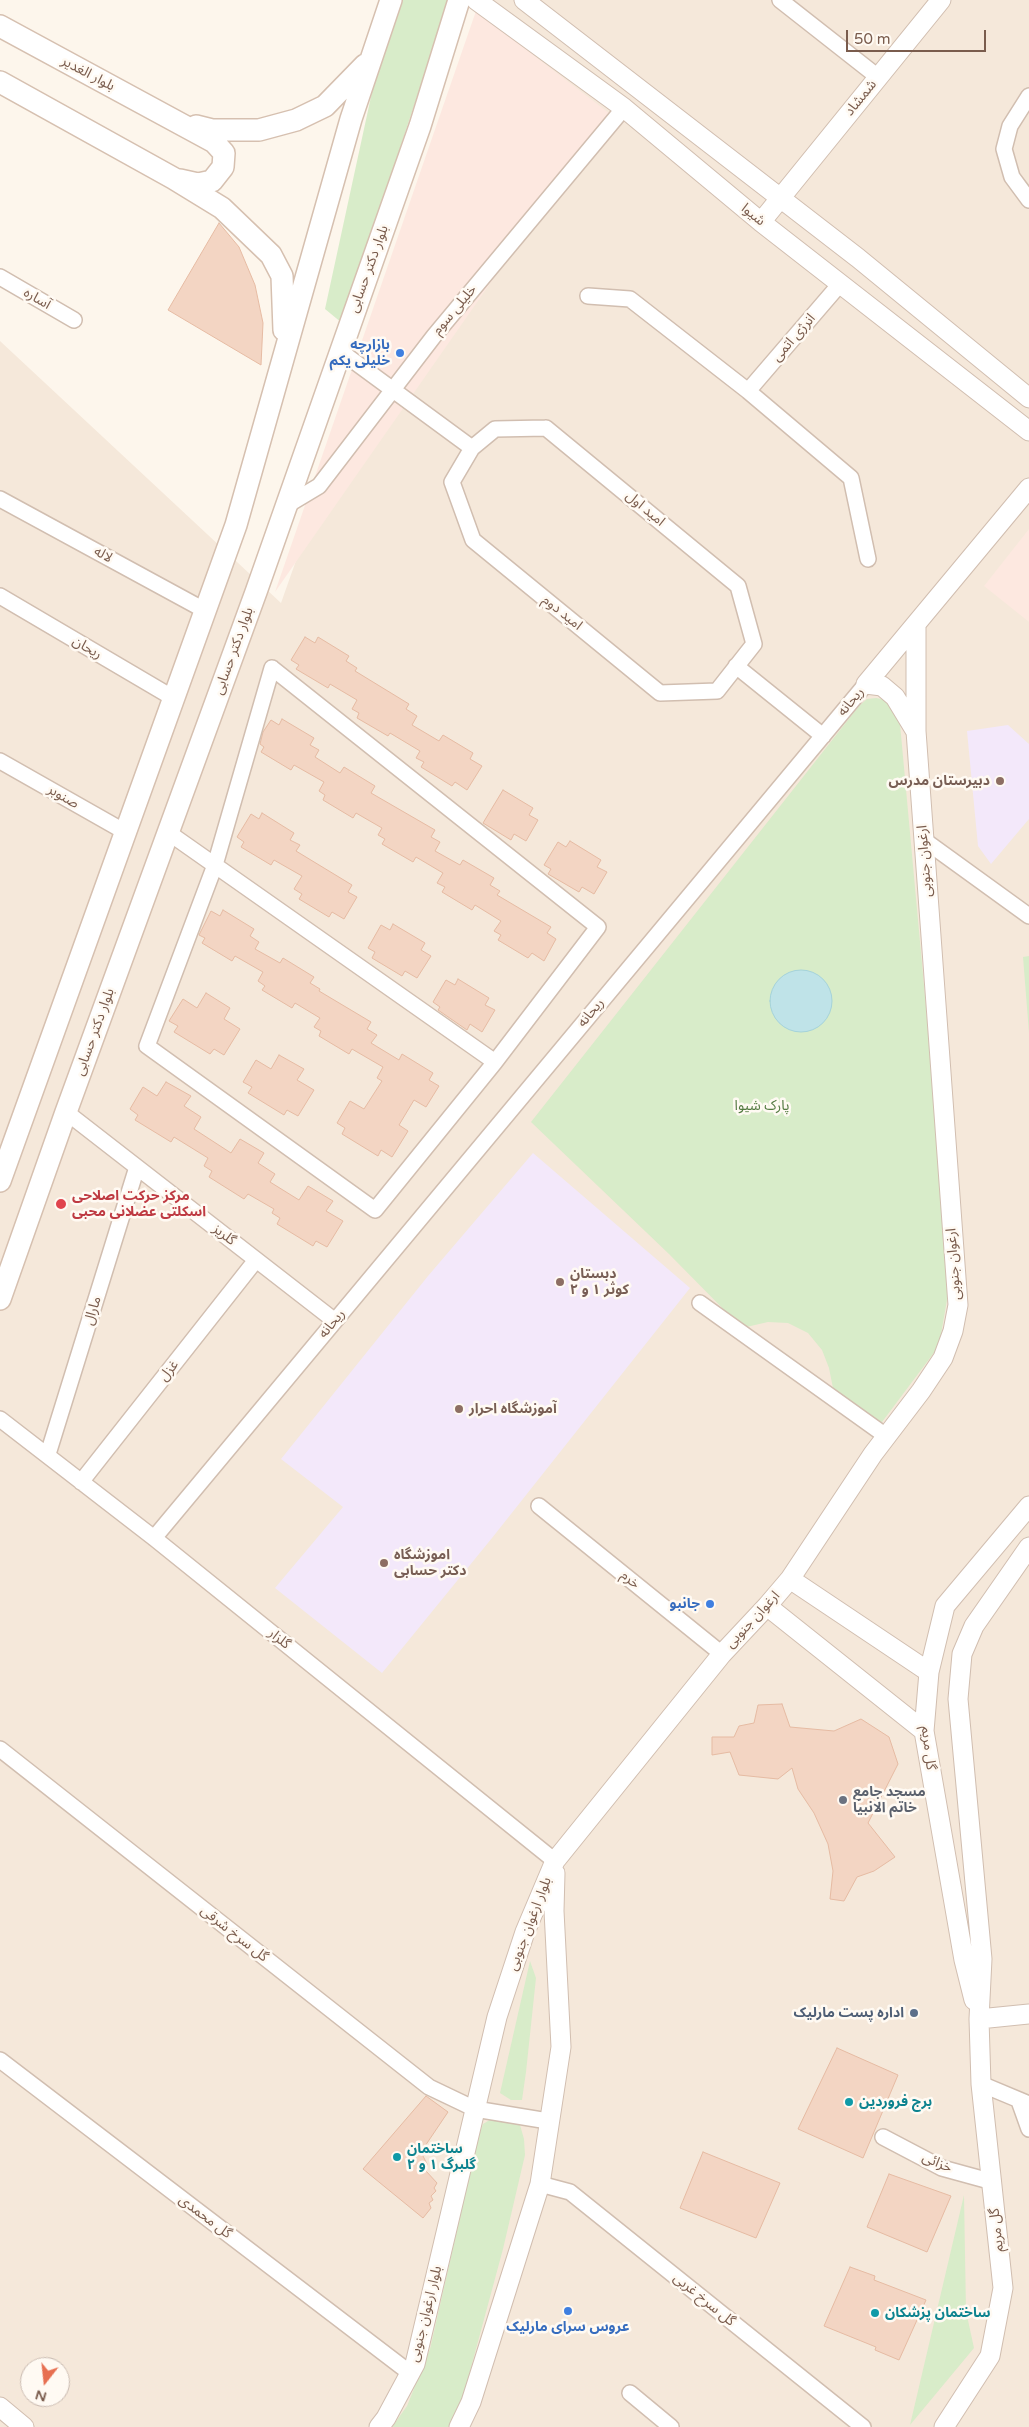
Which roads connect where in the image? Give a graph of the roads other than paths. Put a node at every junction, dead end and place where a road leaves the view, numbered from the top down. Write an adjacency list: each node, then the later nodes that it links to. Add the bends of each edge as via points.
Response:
1 (391, 0): 10 (main road)
2 (459, 0): 25 (main road, بلوار دکتر حسابی, via 420,126)
3 (476, 0): 9 (street, شیوا)
4 (780, 0): 11 (street)
5 (941, 0): 11 (street, شمشاد)
6 (532, 2): 7 (street)
7 (553, 22): 9 (street); 17 (street)
8 (0, 26): 15 (main road, بلوار الغدیر)
9 (543, 47): 14 (street, شیوا)
10 (372, 57): 15 (main road, via 325,106 296,120 259,130 212,130); 24 (main road)
11 (878, 77): 17 (street, شمشاد)
12 (0, 82): 16 (main road)
13 (1029, 96): 18 (street, via 1010,126 1004,149 1012,177)
14 (624, 108): 19 (street, شیوا); 26 (street, خلیلی سوم)
15 (177, 121): 16 (main road, via 214,142 224,153 223,167 212,181 198,184)
16 (173, 178): 24 (main road, via 222,208 271,255 282,276)
17 (780, 196): 19 (street, شمشاد); 28 (street)
18 (1029, 200)
19 (761, 222): 21 (street, شیوا)
20 (0, 277): 23 (street, آساره)
21 (840, 284): 27 (street, انرژی اتمی); 29 (street, شیوا)
22 (588, 296): 27 (street, via 630,299)
23 (74, 320)
24 (284, 350): 36 (main road, via 236,525)
25 (340, 351): 26 (street); 33 (main road, بلوار دکتر حسابی)
26 (391, 390): 30 (street); 33 (street, خلیلی سوم, via 319,486)
27 (748, 391): 34 (street, via 851,478)
28 (1029, 398)
29 (1029, 431)
30 (472, 448): 38 (street, امید اول, via 495,429 546,428 715,567 738,586 754,644); 38 (street, امید دوم, via 452,482 473,540 660,693 717,691)
31 (1029, 488): 37 (street, ریحانه)
32 (0, 499): 36 (street, لاله)
33 (284, 507): 45 (main road, بلوار دکتر حسابی)
34 (868, 558)
35 (0, 596): 40 (street, ریحان)
36 (206, 611): 40 (main road)
37 (916, 624): 39 (street, ریحانه); 41 (street, ارغوان جنوبی)
38 (736, 666): 42 (street)
39 (866, 684): 41 (street, via 882,686 895,697); 42 (street, ریحانه)
40 (175, 699): 44 (main road)
41 (916, 731): 46 (street, ارغوان جنوبی)
42 (823, 736): 56 (street, ریحانه)
43 (0, 761): 44 (street, صنوبر)
44 (126, 833): 52 (main road)
45 (169, 833): 47 (street); 50 (main road, بلوار دکتر حسابی)
46 (924, 840): 48 (street); 58 (street, ارغوان جنوبی, via 958,1305 943,1358)
47 (215, 865): 49 (street); 49 (street, via 148,1046 375,1210); 49 (street, via 272,668 598,927)
48 (1029, 916)
49 (495, 1062)
50 (66, 1112): 51 (street, گلریز); 54 (main road, بلوار دکتر حسابی)
51 (137, 1167): 53 (street, گلریز); 59 (street, مارال)
52 (1, 1171)
53 (256, 1260): 56 (street, گلریز); 60 (street, غزل)
54 (0, 1299)
55 (700, 1303): 58 (street)
56 (335, 1321): 63 (street, ریحانه)
57 (0, 1419): 59 (street, گلزار)
58 (886, 1436): 65 (street, ارغوان جنوبی)
59 (48, 1454): 60 (street, گلزار)
60 (82, 1482): 63 (street, گلزار)
61 (539, 1506): 67 (street, خرم)
62 (1029, 1506): 68 (street, گل مریم, via 945,1606)
63 (154, 1538): 71 (street, گلزار)
64 (1029, 1546): 73 (street, گل مریم, via 974,1626 962,1654 958,1699 982,1959)
65 (790, 1579): 66 (street, ارغوان جنوبی); 68 (street)
66 (768, 1606): 67 (street, ارغوان جنوبی); 69 (street)
67 (722, 1654): 71 (street, ارغوان جنوبی)
68 (929, 1672): 69 (street, گل مریم)
69 (924, 1730): 73 (street, گل مریم, via 964,1960)
70 (0, 1749): 77 (street, گل سرخ شرقی, via 429,2087)
71 (555, 1861): 77 (street, بلوار ارغوان جنوبی, via 525,1932 497,2017); 78 (street, بلوار ارغوان جنوبی, via 560,2047)
72 (1029, 2014): 73 (street)
73 (979, 2019): 75 (street, گل مریم)
74 (0, 2060): 83 (street, گل محمدی)
75 (982, 2084): 76 (street); 81 (street, گل مریم)
76 (1026, 2098): 79 (street)
77 (475, 2109): 78 (street, گل سرخ شرقی); 83 (street, بلوار ارغوان جنوبی, via 415,2364)
78 (548, 2122): 82 (street, بلوار ارغوان جنوبی)
79 (1029, 2129)
80 (883, 2137): 81 (street, خزائی, via 942,2168)
81 (993, 2182): 91 (street, گل مریم, via 1003,2288 992,2346 990,2356)
82 (540, 2184): 88 (street, بلوار ارغوان جنوبی, via 471,2402); 90 (street, گل سرخ غربی, via 570,2192)
83 (410, 2373): 87 (street, بلوار ارغوان جنوبی)
84 (630, 2393): 89 (street)
85 (0, 2407): 86 (street)
86 (24, 2427)
87 (379, 2427)
88 (459, 2427)
89 (671, 2427)
90 (863, 2427)
91 (944, 2427)

